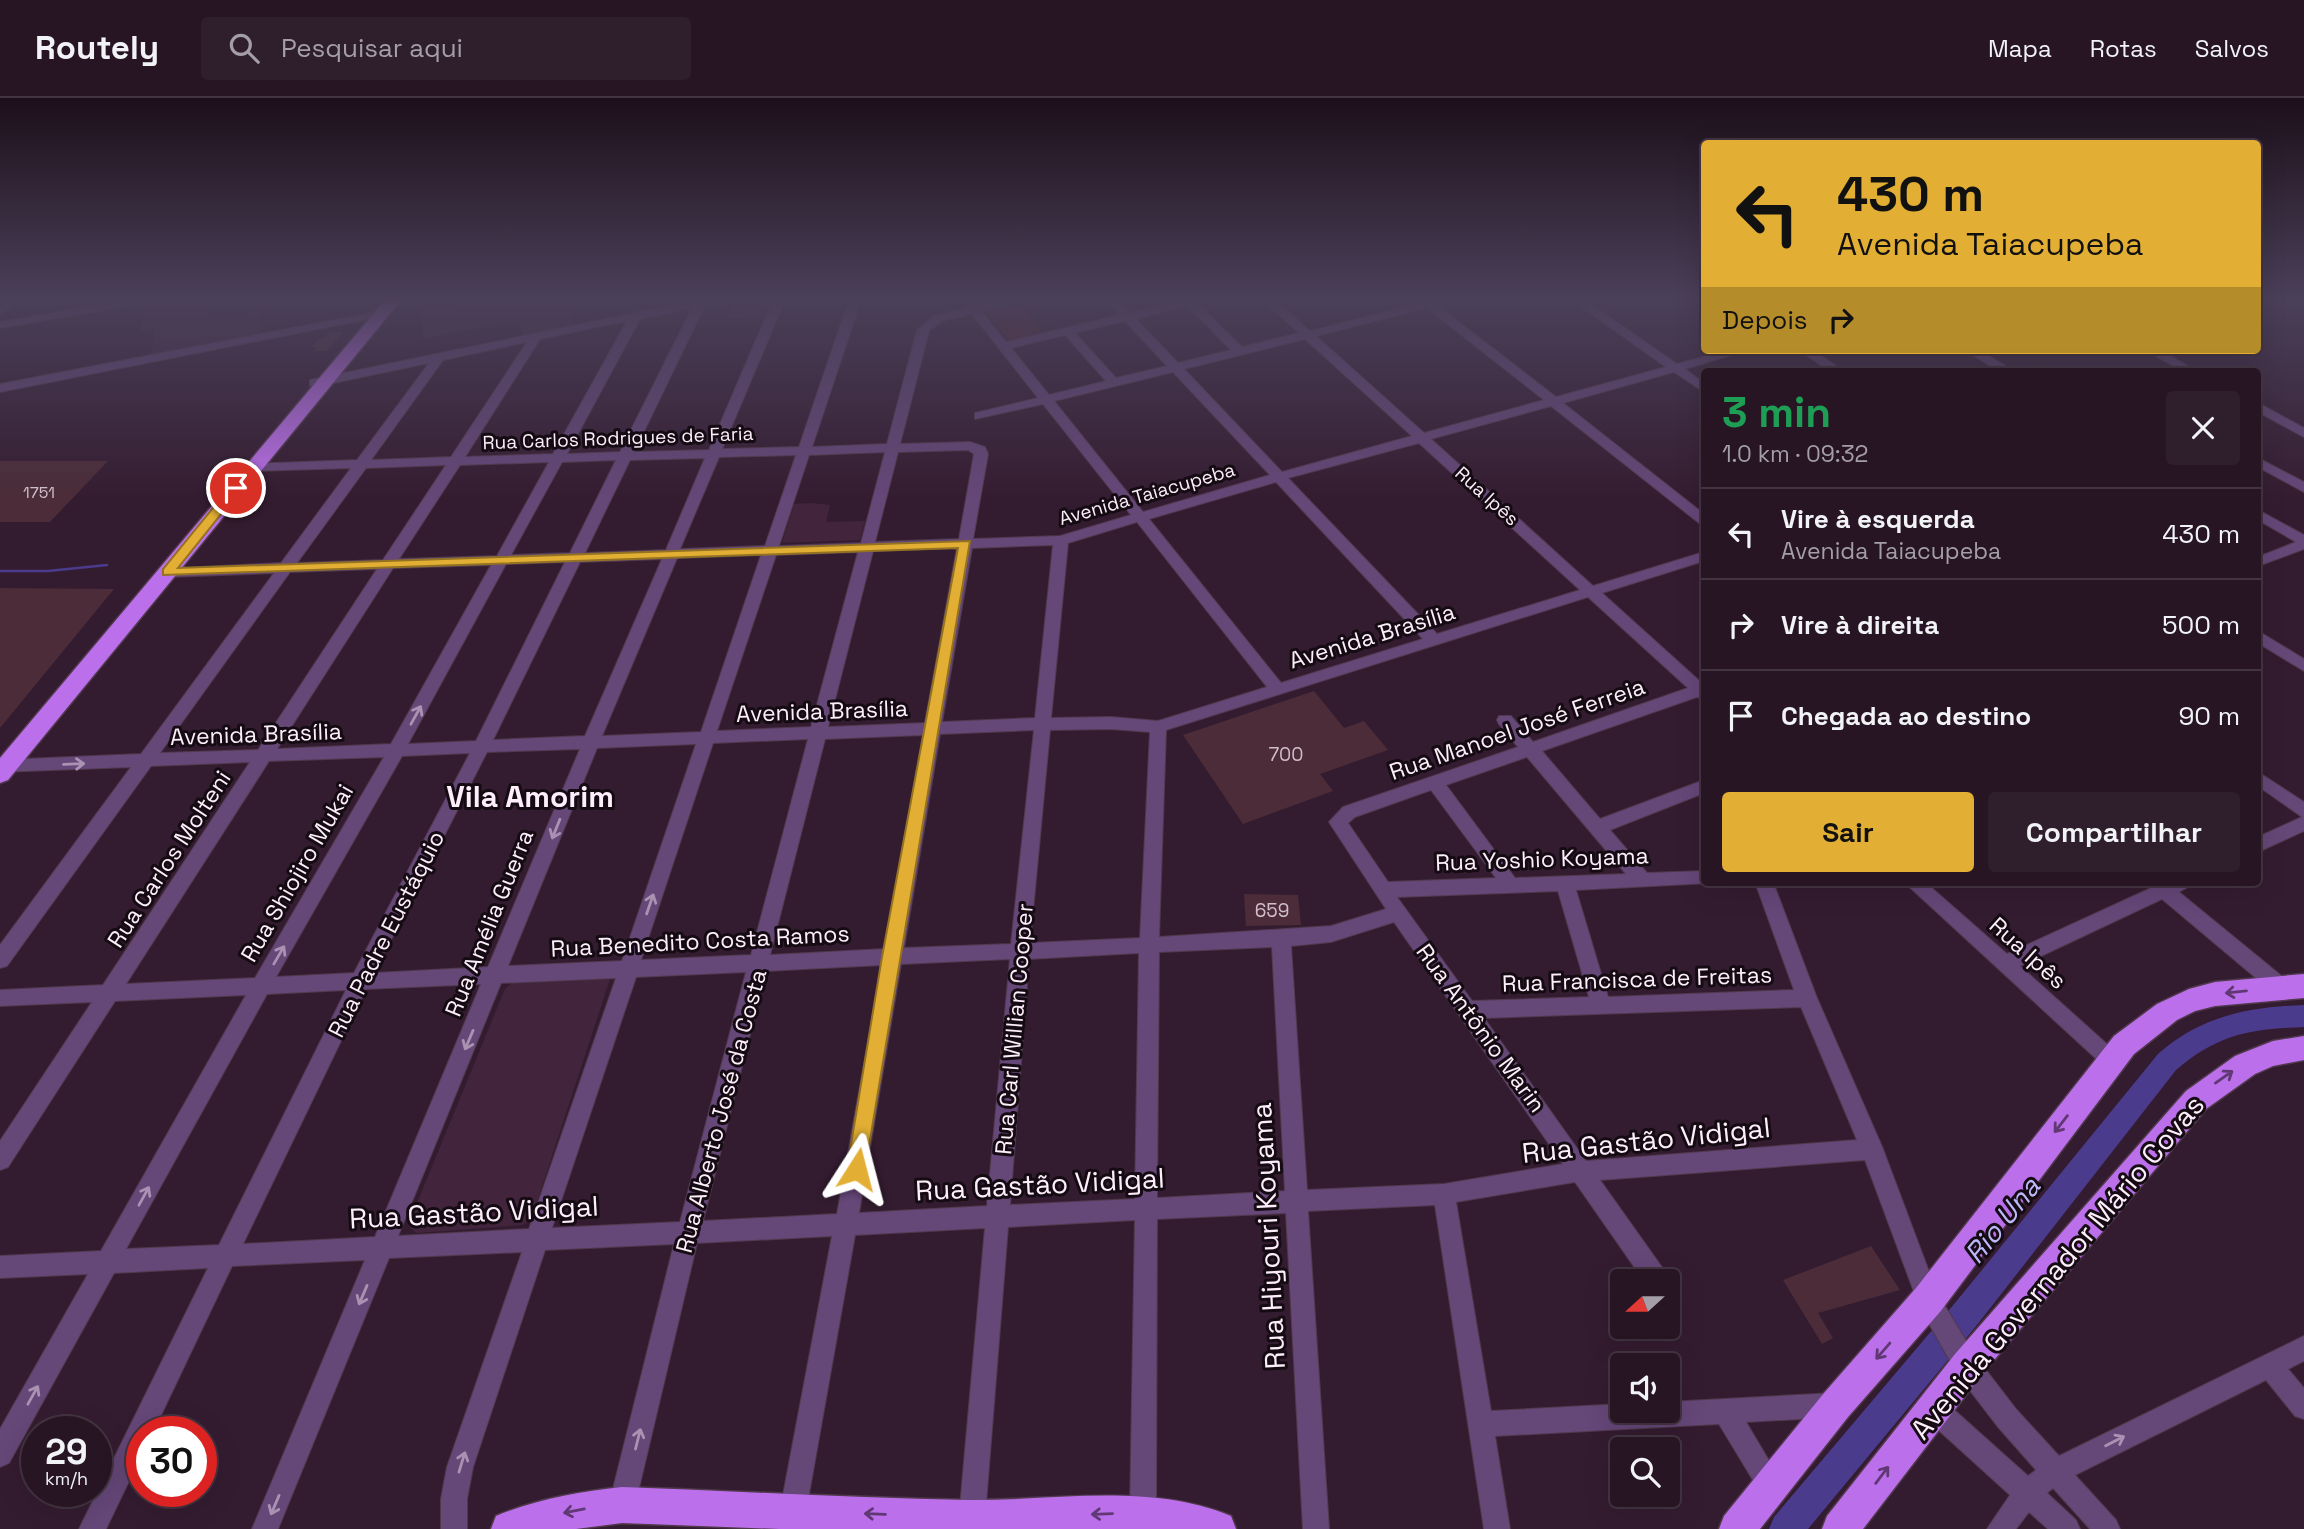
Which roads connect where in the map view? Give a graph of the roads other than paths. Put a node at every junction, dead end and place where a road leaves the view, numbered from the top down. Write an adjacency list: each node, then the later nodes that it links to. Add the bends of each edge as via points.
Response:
1 (109, 367): 23 (street)
2 (331, 367): 20 (highway)
3 (333, 367): 20 (highway)
4 (388, 367): 20 (street)
5 (432, 367): 38 (street)
6 (516, 367): 37 (street, Rua Carlos Molteni)
7 (608, 367): 36 (street, Rua Shiojiro Mukai)
8 (672, 367): 35 (street, Rua Padre Eustáquio)
9 (751, 367): 34 (street, Rua Amélia Guerra)
10 (832, 367): 33 (street)
11 (914, 367): 32 (street, Rua Alberto José da Costa)
12 (1020, 367): 25 (street)
13 (1099, 367): 21 (street)
14 (1169, 367): 21 (street)
15 (1177, 367): 41 (street)
16 (1343, 367): 31 (street, Rua Ipês)
17 (1509, 367): 26 (street)
18 (1680, 367): 19 (street, Avenida Taiacupeba)
19 (1676, 368): 22 (street); 26 (street, Avenida Taiacupeba)
20 (320, 381): 24 (highway); 29 (highway)
21 (1113, 382): 25 (street)
22 (1701, 386)
23 (0, 388)
24 (300, 399): 29 (highway); 78 (highway)
25 (1046, 399): 28 (street); 43 (street)
26 (1554, 402): 31 (street, Avenida Taiacupeba); 45 (street)
27 (2261, 409): 30 (street)
28 (980, 416)
29 (287, 426): 40 (highway)
30 (2304, 433)
31 (1423, 439): 41 (street, Avenida Taiacupeba); 59 (street, Rua Ipês)
32 (892, 449): 33 (street, Rua Carlos Rodrigues de Faria); 48 (street, Rua Carlos Rodrigues de Faria, via 970,446 981,454); 49 (street, Rua Alberto José da Costa)
33 (803, 451): 34 (street, Rua Carlos Rodrigues de Faria); 50 (street)
34 (715, 454): 35 (street, Rua Carlos Rodrigues de Faria); 51 (street, Rua Amélia Guerra)
35 (623, 457): 36 (street, Rua Carlos Rodrigues de Faria); 52 (street, Rua Padre Eustáquio)
36 (556, 459): 37 (street, Rua Carlos Rodrigues de Faria); 54 (street, Rua Shiojiro Mukai)
37 (454, 462): 38 (street, Rua Carlos Rodrigues de Faria); 56 (street, Rua Carlos Molteni)
38 (361, 464): 40 (street, Rua Carlos Rodrigues de Faria); 57 (street)
39 (2261, 464): 42 (street)
40 (253, 467): 58 (highway)
41 (1278, 477): 43 (street, Avenida Taiacupeba); 61 (street)
42 (2304, 488)
43 (1139, 516): 46 (street, Avenida Taiacupeba); 63 (street)
44 (2261, 516): 47 (street)
45 (1701, 518)
46 (1061, 540): 48 (street, Avenida Taiacupeba); 67 (street, Rua Carl Willian Cooper)
47 (2304, 543): 55 (street)
48 (965, 544): 49 (street, Avenida Taiacupeba); 69 (street)
49 (867, 547): 50 (street, Avenida Taiacupeba); 70 (street, Rua Alberto José da Costa)
50 (771, 550): 51 (street, Avenida Taiacupeba); 71 (street)
51 (671, 553): 52 (street, Avenida Taiacupeba); 72 (street, Rua Amélia Guerra)
52 (573, 556): 54 (street, Avenida Taiacupeba); 74 (street, Rua Padre Eustáquio)
53 (1701, 557): 59 (street, Avenida Brasília)
54 (502, 560): 56 (street, Avenida Taiacupeba); 75 (street, Rua Shiojiro Mukai, one-way to 54)
55 (2261, 561)
56 (389, 565): 57 (street, Avenida Taiacupeba); 76 (street, Rua Carlos Molteni)
57 (286, 569): 58 (street, Avenida Taiacupeba); 77 (street)
58 (167, 572): 78 (highway)
59 (1593, 591): 61 (street, Avenida Brasília); 64 (street, Rua Ipês)
60 (2261, 638): 62 (street)
61 (1434, 641): 63 (street, Avenida Brasília)
62 (2304, 666)
63 (1278, 690): 68 (street, Avenida Brasília)
64 (1701, 691)
65 (1701, 692): 73 (street, Rua Manoel José Ferreia)
66 (1506, 720): 73 (street)
67 (1043, 724): 68 (street, Avenida Brasília); 69 (street, Avenida Brasília); 99 (street, Rua Carl Willian Cooper)
68 (1158, 727): 98 (street)
69 (931, 730): 70 (street, Avenida Brasília); 100 (street)
70 (817, 735): 71 (street, Avenida Brasília); 102 (street, Rua Alberto José da Costa)
71 (704, 739): 72 (street, Avenida Brasília); 104 (street, one-way to 71)
72 (591, 743): 74 (street, Avenida Brasília); 105 (street, Rua Amélia Guerra, one-way to 105)
73 (1531, 747): 80 (street, Rua Manoel José Ferreia); 85 (street)
74 (481, 748): 75 (street, Avenida Brasília); 106 (street, Rua Padre Eustáquio)
75 (397, 751): 76 (street, Avenida Brasília); 107 (street, Rua Shiojiro Mukai, one-way to 75)
76 (263, 756): 77 (street, Avenida Brasília); 109 (street, Rua Carlos Molteni)
77 (147, 761): 78 (street, Avenida Brasília, one-way to 77); 101 (street)
78 (2, 765)
79 (2261, 780): 82 (street)
80 (1434, 781): 83 (street, Rua Manoel José Ferreia); 89 (street)
81 (1701, 787): 85 (street)
82 (2304, 811)
83 (1349, 813): 95 (street, Rua Antônio Marin, via 1338,822 1340,829)
84 (2304, 823): 86 (street)
85 (1599, 827): 88 (street)
86 (2261, 844)
87 (1701, 878): 88 (street, Rua Yoshio Koyama)
88 (1642, 880): 90 (street, Rua Yoshio Koyama)
89 (1509, 883): 90 (street, Rua Yoshio Koyama); 95 (street, Rua Yoshio Koyama)
90 (1565, 883): 112 (street)
91 (1765, 886): 111 (street)
92 (1917, 886): 103 (street, Rua Ipês)
93 (2165, 886): 103 (street)
94 (2168, 886): 108 (street)
95 (1382, 891): 96 (street, Rua Antônio Marin)
96 (1398, 913): 97 (street, Rua Benedito Costa Ramos, via 1331,934); 113 (street, Rua Antônio Marin)
97 (1281, 939): 98 (street, Rua Benedito Costa Ramos); 120 (street, Rua Hiyouri Koyama)
98 (1149, 945): 99 (street, Rua Benedito Costa Ramos); 121 (street)
99 (1020, 951): 100 (street, Rua Benedito Costa Ramos); 122 (street, Rua Carl Willian Cooper)
100 (891, 957): 102 (street, Rua Benedito Costa Ramos); 123 (street)
101 (0, 960)
102 (759, 963): 104 (street, Rua Benedito Costa Ramos); 124 (street, Rua Alberto José da Costa)
103 (2005, 964): 115 (street, Rua Ipês)
104 (628, 969): 105 (street, Rua Benedito Costa Ramos); 125 (street)
105 (496, 975): 106 (street, Rua Benedito Costa Ramos); 126 (street, Rua Amélia Guerra, one-way to 126)
106 (360, 981): 107 (street, Rua Benedito Costa Ramos); 127 (street, Rua Padre Eustáquio)
107 (261, 986): 109 (street, Rua Benedito Costa Ramos); 128 (street, Rua Shiojiro Mukai, one-way to 107)
108 (2293, 987): 115 (highway, one-way to 115, via 2189,1001 2142,1029)
109 (109, 993): 110 (street, Rua Benedito Costa Ramos); 117 (street, Rua Carlos Molteni)
110 (0, 998)
111 (1807, 998): 112 (street, Rua Francisca de Freitas); 116 (street)
112 (1601, 1006): 113 (street, Rua Francisca de Freitas)
113 (1469, 1010): 118 (street, Rua Antônio Marin)
114 (2304, 1048): 133 (highway, Avenida Governador Mário Covas, one-way to 114, via 2196,1100 2222,1076 2250,1061)
115 (2111, 1060): 131 (highway, one-way to 131)
116 (1872, 1149): 118 (street, Rua Gastão Vidigal); 131 (street)
117 (0, 1160)
118 (1582, 1171): 119 (street, Rua Gastão Vidigal); 130 (street, Rua Antônio Marin)
119 (1444, 1194): 120 (street, Rua Gastão Vidigal); 139 (street)
120 (1295, 1200): 121 (street, Rua Gastão Vidigal); 153 (street, Rua Hiyouri Koyama)
121 (1147, 1208): 122 (street, Rua Gastão Vidigal); 146 (street)
122 (997, 1216): 123 (street, Rua Gastão Vidigal); 147 (street, Rua Carl Willian Cooper)
123 (848, 1223): 124 (street, Rua Gastão Vidigal); 145 (street)
124 (690, 1230): 125 (street, Rua Gastão Vidigal); 144 (street, Rua Alberto José da Costa, one-way to 124)
125 (537, 1240): 126 (street, Rua Gastão Vidigal); 150 (street, one-way to 125, via 460,1467)
126 (383, 1247): 127 (street, Rua Gastão Vidigal); 149 (street, Rua Amélia Guerra, one-way to 149)
127 (226, 1254): 128 (street, Rua Gastão Vidigal); 148 (street, Rua Padre Eustáquio)
128 (107, 1262): 129 (street, Rua Gastão Vidigal); 140 (street, Rua Shiojiro Mukai, one-way to 128)
129 (0, 1267)
130 (1650, 1269)
131 (1931, 1304): 133 (street); 135 (highway, one-way to 135)
132 (2304, 1348): 134 (street)
133 (1965, 1362): 136 (highway, Avenida Governador Mário Covas); 141 (street)
134 (2269, 1365): 137 (street); 141 (street, one-way to 134)
135 (1836, 1405): 138 (street); 142 (highway)
136 (1933, 1408): 143 (street); 156 (highway, Avenida Governador Mário Covas, one-way to 136)
137 (2304, 1408)
138 (1726, 1412): 139 (street); 142 (street)
139 (1479, 1424): 154 (street)
140 (0, 1454)
141 (2054, 1472): 143 (street); 159 (street)
142 (1771, 1486): 155 (highway)
143 (2028, 1492): 157 (street); 158 (street)
144 (622, 1506): 145 (highway); 151 (highway, one-way to 151, via 581,1509)
145 (793, 1511): 147 (highway, one-way to 145)
146 (1143, 1513): 147 (highway, one-way to 147); 152 (highway)
147 (970, 1524)
148 (92, 1529)
149 (265, 1529)
150 (454, 1529)
151 (509, 1529)
152 (1217, 1529)
153 (1316, 1529)
154 (1497, 1529)
155 (1737, 1529)
156 (1840, 1529)
157 (2000, 1529)
158 (2067, 1529)
159 (2107, 1529)

